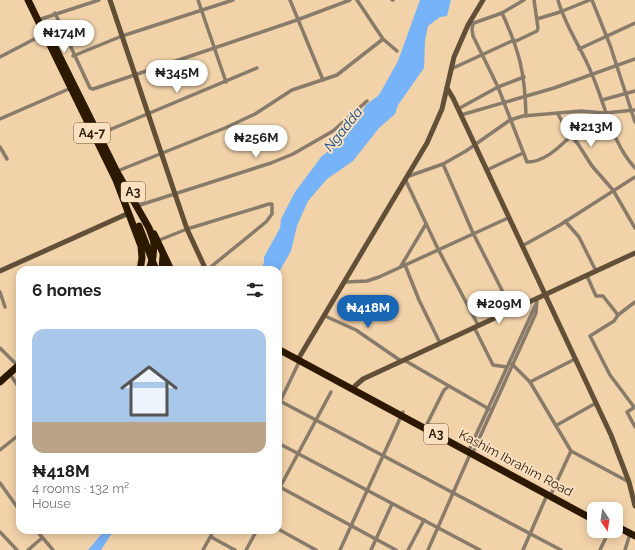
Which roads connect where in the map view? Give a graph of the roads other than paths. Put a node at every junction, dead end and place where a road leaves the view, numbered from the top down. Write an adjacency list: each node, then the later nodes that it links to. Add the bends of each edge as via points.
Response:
1 (28, 0): 24 (highway, A4-7)
2 (32, 0): 19 (highway, A4-7)
3 (99, 0): 17 (street)
4 (110, 0): 26 (street)
5 (198, 0): 15 (street)
6 (233, 0): 15 (street)
7 (290, 0): 21 (street)
8 (350, 0): 21 (street)
9 (357, 0): 27 (street)
10 (483, 0): 23 (street)
11 (524, 0): 18 (street)
12 (534, 0): 20 (street)
13 (558, 0): 16 (street)
14 (591, 0): 16 (street); 25 (street)
15 (202, 10): 26 (street); 29 (street)
16 (562, 12): 20 (street); 30 (street)
17 (55, 13): 19 (street); 33 (street)
18 (502, 13): 23 (street); 28 (street)
19 (41, 19): 60 (highway, A4-7)
20 (537, 19): 28 (street, via 537,31)
21 (297, 20): 29 (street); 42 (street)
22 (635, 23): 25 (street)
23 (470, 24): 32 (street); 38 (street)
24 (44, 34): 34 (street); 45 (highway, A4-7)
25 (607, 35): 30 (street); 36 (street)
26 (122, 36): 33 (street); 39 (street)
27 (383, 39): 31 (street); 42 (street, via 348,68)
28 (514, 41): 32 (street); 41 (street)
29 (214, 49): 39 (street); 43 (street)
30 (579, 49): 40 (street)
31 (397, 52)
32 (483, 55): 38 (street); 44 (street)
33 (73, 56): 39 (street, via 90,88 93,89)
34 (0, 57)
35 (635, 58): 36 (street)
36 (617, 66): 40 (street); 48 (street)
37 (257, 68): 43 (street)
38 (450, 69): 46 (street)
39 (136, 75): 56 (street)
40 (592, 75): 49 (street); 50 (street)
41 (524, 77): 44 (street); 49 (street)
42 (323, 80): 68 (street, via 292,90 255,114)
43 (226, 82): 56 (street)
44 (498, 87): 52 (street); 53 (street)
45 (71, 88): 61 (street); 77 (highway, A4-7)
46 (447, 88): 53 (street); 75 (street, via 437,122)
47 (635, 91): 48 (street)
48 (626, 94): 50 (street); 54 (street)
49 (526, 96): 52 (street); 59 (street)
50 (602, 100): 55 (street)
51 (367, 102): 80 (street, via 333,131 293,154)
52 (503, 102): 58 (street); 62 (street)
53 (458, 109): 58 (street)
54 (633, 111): 55 (street); 63 (street)
55 (606, 113): 57 (street, via 581,111); 72 (street, via 619,142)
56 (148, 114): 64 (street); 68 (street)
57 (558, 114): 59 (street); 65 (street)
58 (461, 115): 66 (street)
59 (526, 116): 62 (street)
60 (91, 117): 64 (highway, A3); 89 (highway, A4-7, via 117,172)
61 (0, 119)
62 (510, 120): 66 (street); 69 (street)
63 (635, 122)
64 (102, 133): 73 (highway, A3)
65 (571, 136): 69 (street, via 552,152 533,161 527,162); 79 (street, via 598,174)
66 (475, 145): 71 (street); 74 (street)
67 (0, 147): 70 (street)
68 (161, 153): 73 (street); 80 (street)
69 (523, 153): 74 (street)
70 (7, 159)
71 (443, 164): 75 (street); 88 (street)
72 (635, 168)
73 (120, 170): 81 (highway, A3)
74 (487, 170): 83 (street)
75 (409, 176): 78 (street)
76 (635, 177): 79 (street)
77 (116, 180): 82 (highway, A4-7); 95 (highway, A4-7, via 130,206)
78 (406, 181): 85 (street); 105 (street)
79 (613, 190): 84 (street); 86 (street)
80 (174, 194): 81 (street); 87 (street)
81 (140, 205): 89 (highway, A3)
82 (129, 213): 94 (highway, A4-7, via 141,246); 102 (street)
83 (508, 218): 88 (street); 90 (street)
84 (565, 221): 90 (street); 103 (street, via 579,237)
85 (426, 224): 91 (street); 101 (street)
86 (635, 228)
87 (187, 229): 89 (street); 99 (street); 100 (street, via 272,204 272,214 266,222)
88 (473, 233): 91 (street); 112 (street)
89 (156, 242): 92 (highway, A3); 96 (highway, bridge)
90 (522, 246): 107 (street)
91 (438, 249): 101 (street); 115 (street)
92 (163, 253): 97 (highway); 98 (highway, A3)
93 (635, 253): 103 (street)
94 (141, 266)
95 (152, 266)
96 (153, 266)
97 (162, 266)
98 (169, 266)
99 (205, 266)
100 (212, 266)
101 (403, 266): 105 (street, via 367,281); 116 (street)
102 (0, 271)
103 (596, 271): 104 (street)
104 (587, 276): 107 (street); 113 (street, via 596,296 603,296)
105 (346, 282): 114 (street)
106 (0, 292): 108 (street)
107 (545, 295): 109 (street); 121 (street)
108 (1, 299): 111 (street)
109 (537, 301): 112 (street); 124 (street, via 536,313); 125 (street)
110 (635, 302): 113 (street)
111 (5, 307)
112 (512, 310): 115 (street)
113 (618, 315): 139 (street, via 614,321 590,337 610,375)
114 (325, 316): 120 (street); 122 (street, via 356,330)
115 (476, 326): 116 (street); 125 (street, via 493,365)
116 (440, 343): 122 (street)
117 (282, 347): 120 (highway, Kashim Ibrahim Road / A3)
118 (0, 348): 123 (street)
119 (282, 351): 120 (highway, Kashim Ibrahim Road / A3)
120 (300, 358): 133 (highway, Kashim Ibrahim Road / A3); 136 (street); 141 (highway, Kashim Ibrahim Road / A3)
121 (576, 359): 130 (street); 138 (street)
122 (403, 360): 133 (street, via 363,379); 134 (street)
123 (16, 364)
124 (512, 364): 130 (street); 149 (street)
125 (507, 367): 140 (street)
126 (16, 369): 129 (highway)
127 (16, 371): 128 (highway)
128 (12, 377): 131 (street); 132 (highway)
129 (0, 382)
130 (530, 382): 144 (street)
131 (16, 383)
132 (0, 386)
133 (355, 386): 141 (highway, Kashim Ibrahim Road / A3)
134 (449, 386): 140 (street); 143 (street, via 444,390)
135 (331, 392): 142 (street)
136 (282, 397)
137 (282, 402): 142 (street)
138 (596, 403): 144 (street); 154 (street)
139 (635, 407): 145 (street, via 627,412)
140 (489, 409): 149 (street)
141 (402, 414): 143 (highway, Kashim Ibrahim Road / A3); 149 (highway, Kashim Ibrahim Road / A3); 152 (street)
142 (316, 419): 151 (street); 152 (street)
143 (427, 424): 149 (highway, Kashim Ibrahim Road / A3)
144 (557, 425): 150 (street)
145 (635, 427)
146 (16, 437): 148 (street)
147 (282, 445): 151 (street)
148 (0, 450)
149 (472, 450): 159 (highway, Kashim Ibrahim Road / A3); 160 (street)
150 (571, 451): 154 (street); 159 (street)
151 (297, 454): 153 (street); 158 (street)
152 (382, 456): 158 (street); 160 (street)
153 (282, 482)
154 (629, 482): 162 (street)
155 (0, 483): 157 (street)
156 (282, 490): 167 (street)
157 (2, 491): 163 (street)
158 (367, 491): 161 (street); 167 (street)
159 (550, 493): 164 (highway, Kashim Ibrahim Road / A3); 165 (highway, Kashim Ibrahim Road / A3); 175 (street)
160 (454, 494): 168 (street); 175 (street)
161 (392, 504): 166 (street); 181 (street)
162 (635, 506)
163 (16, 507)
164 (587, 512)
165 (587, 516)
166 (424, 520): 168 (street); 192 (street)
167 (351, 525): 181 (street); 189 (street)
168 (439, 527): 193 (street); 194 (street)
169 (282, 531): 188 (street)
170 (623, 531): 180 (highway)
171 (0, 532): 182 (street)
172 (39, 534): 178 (street)
173 (212, 534): 177 (street)
174 (255, 534): 187 (street)
175 (531, 534): 195 (street); 196 (street)
176 (623, 534): 180 (highway)
177 (210, 537): 185 (street); 186 (street)
178 (42, 538): 183 (street); 184 (street)
179 (606, 538): 197 (street)
180 (633, 538): 198 (street)
181 (376, 539): 190 (street); 191 (street)
182 (17, 550)
183 (28, 550)
184 (53, 550)
185 (203, 550)
186 (235, 550)
187 (246, 550)
188 (316, 550)
189 (340, 550)
190 (370, 550)
191 (396, 550)
192 (408, 550)
193 (428, 550)
194 (480, 550)
195 (523, 550)
196 (561, 550)
197 (600, 550)
198 (625, 550)

